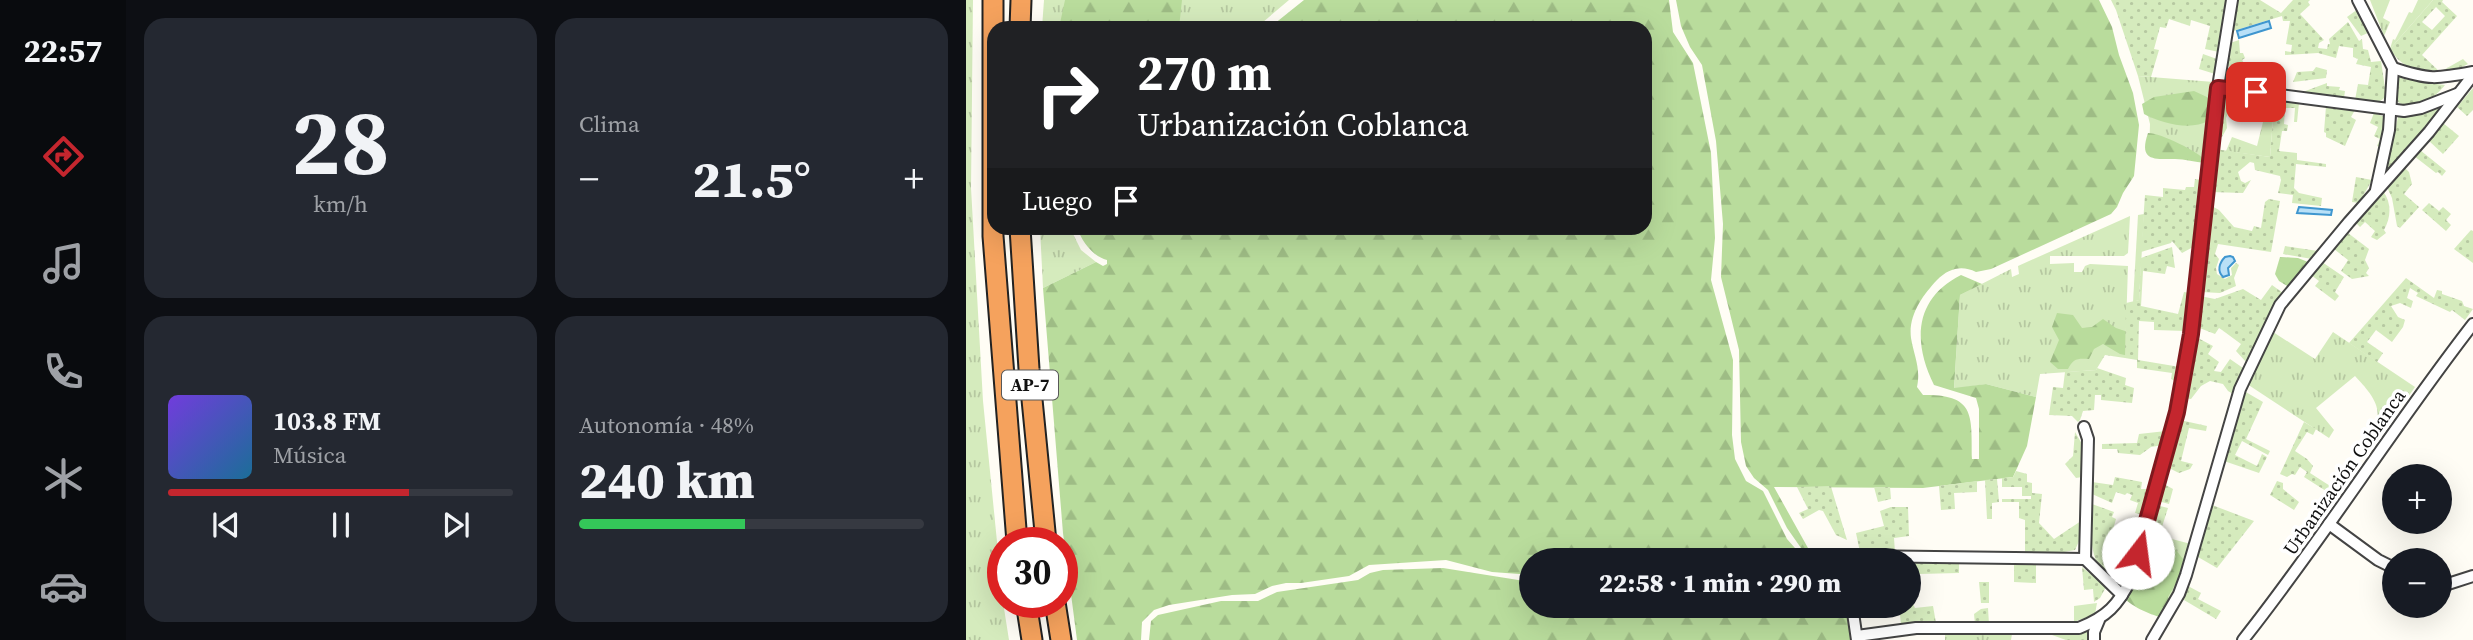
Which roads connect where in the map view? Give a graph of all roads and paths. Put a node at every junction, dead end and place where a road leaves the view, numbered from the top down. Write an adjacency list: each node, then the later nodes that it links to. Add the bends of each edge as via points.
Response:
1 (993, 0): 5 (highway, AP-7)
2 (1021, 0): 6 (highway)
3 (2232, 0): 9 (street)
4 (2358, 0): 7 (street)
5 (993, 21)
6 (1020, 21)
7 (2393, 68): 8 (street, via 2438,79); 11 (street)
8 (2473, 74): 10 (street)
9 (2218, 88): 11 (street); 25 (street, via 2192,329 2179,404 2131,579)
10 (2460, 93): 11 (street, via 2421,108); 12 (street)
11 (2389, 110): 12 (street)
12 (2375, 192): 34 (street, via 2280,306 2240,389 2179,594)
13 (993, 235): 18 (highway, AP-7)
14 (1020, 235): 19 (highway, AP-7)
15 (2473, 324): 17 (street, Urbanización Coblanca)
16 (2084, 427): 21 (street, via 2088,439)
17 (2329, 524): 22 (street); 35 (street, Urbanización Coblanca)
18 (1016, 527)
19 (1045, 527)
20 (1921, 557): 21 (street)
21 (2085, 559): 25 (street)
22 (2382, 561)
23 (2473, 576): 24 (street)
24 (2452, 583)
25 (2122, 595): 29 (street)
26 (1029, 618): 31 (highway)
27 (1057, 618): 32 (highway)
28 (1854, 618): 30 (street)
29 (2099, 620): 30 (street, via 2079,628 1916,628); 33 (street)
30 (1857, 638)
31 (1032, 640)
32 (1060, 640)
33 (2094, 640)
34 (2152, 640)
35 (2244, 640)

